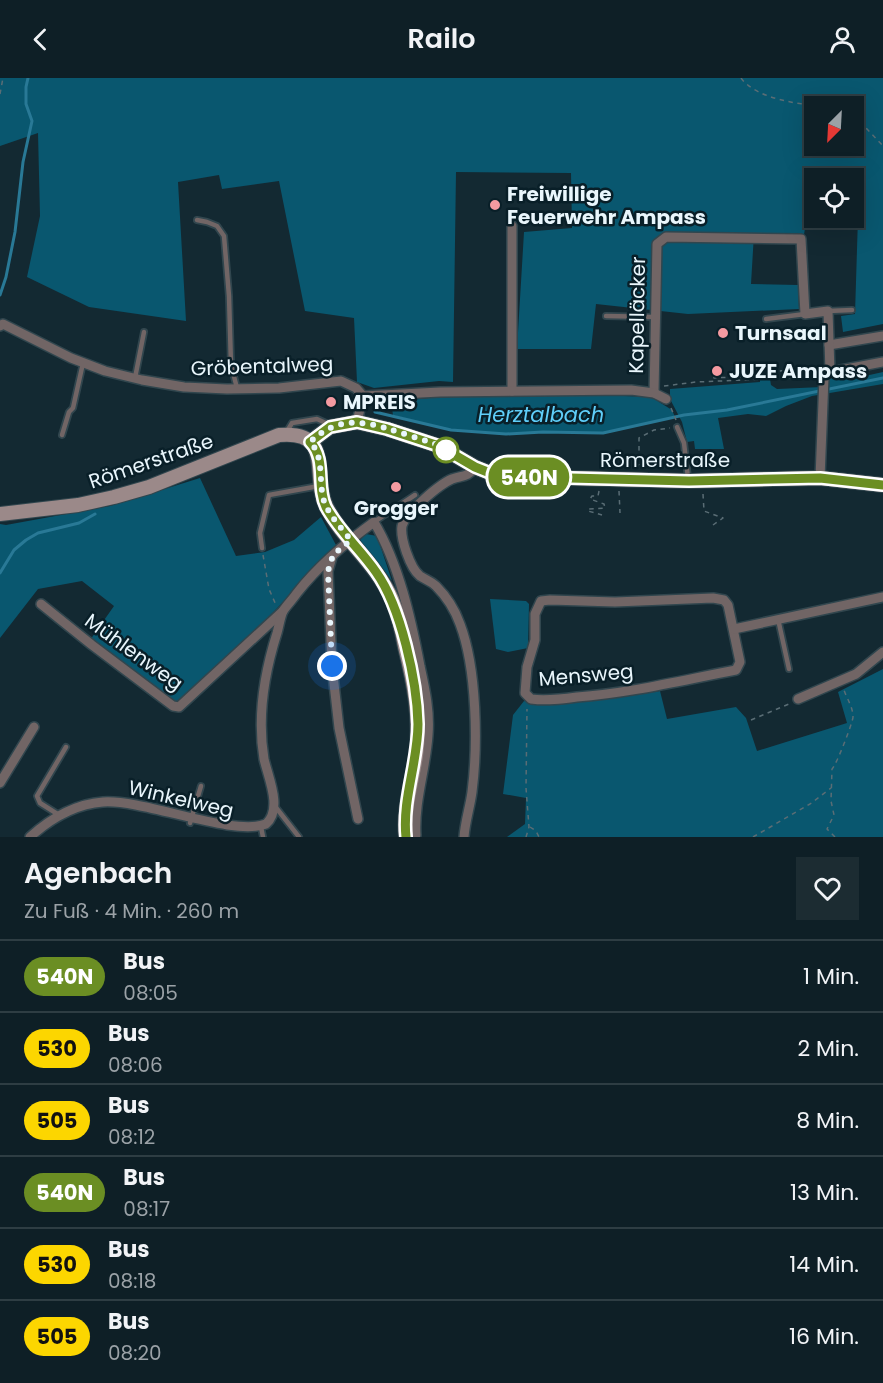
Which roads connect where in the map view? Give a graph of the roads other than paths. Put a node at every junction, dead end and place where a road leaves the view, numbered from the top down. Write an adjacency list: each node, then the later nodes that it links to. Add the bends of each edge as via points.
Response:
1 (197, 220): 17 (lane, via 217,226 224,236 231,365)
2 (512, 226): 18 (street)
3 (852, 310): 4 (lane)
4 (828, 311): 5 (street); 12 (street)
5 (804, 314): 7 (street, Kapelläcker, via 801,239 666,237 657,244); 8 (lane)
6 (606, 316): 7 (lane)
7 (655, 317): 18 (street, Kapelläcker, via 660,396 631,390)
8 (766, 319)
9 (0, 326): 14 (street, Gröbentalweg, via 3,324)
10 (144, 332): 16 (lane)
11 (883, 336): 12 (street)
12 (829, 345): 15 (street)
13 (883, 362): 15 (street)
14 (83, 363): 16 (street, Gröbentalweg); 24 (lane)
15 (827, 374): 27 (street)
16 (135, 378): 17 (street, Gröbentalweg, via 184,387)
17 (237, 388): 19 (street, Gröbentalweg, via 341,381)
18 (512, 391): 19 (street, Kapelläcker)
19 (363, 396): 20 (street)
20 (357, 422): 21 (main road, Römerstraße); 26 (main road, Römerstraße, via 439,446)
21 (333, 426): 23 (lane, via 316,419 292,423); 25 (main road, Römerstraße)
22 (677, 427): 28 (lane)
23 (285, 434): 25 (main road); 32 (main road, Römerstraße, via 114,497)
24 (62, 435)
25 (310, 442): 30 (main road, via 318,454)
26 (475, 467): 28 (main road, Römerstraße, via 490,473 530,477); 57 (street, via 469,475 450,480 411,511 402,528 405,549 414,567 447,600 467,650 475,720 472,792)
27 (820, 478): 28 (main road, Römerstraße); 29 (main road, Römerstraße)
28 (695, 481)
29 (882, 483)
30 (321, 486): 34 (main road, via 326,506); 35 (lane, via 269,495 260,533)
31 (416, 495): 33 (lane)
32 (0, 514)
33 (374, 522): 34 (street); 54 (street, via 412,624 428,706 427,753)
34 (351, 540): 36 (street); 54 (main road, via 379,575 392,599 415,691 417,737 405,814)
35 (262, 548)
36 (333, 555): 39 (street); 51 (street, via 328,571 332,666 339,728)
37 (883, 597): 40 (street)
38 (42, 604): 39 (street, Mühlenweg, via 179,707)
39 (283, 612): 49 (street, via 269,657 261,720)
40 (778, 619): 41 (street); 43 (lane)
41 (734, 628): 41 (street, Mensweg, via 740,662 736,670 594,696 543,700 531,699 525,693 535,640 535,614 541,601 713,598 728,605)
42 (883, 652): 44 (street, via 856,674)
43 (789, 669)
44 (798, 699)
45 (34, 727): 47 (street)
46 (66, 747): 50 (lane, via 37,797)
47 (0, 783)
48 (201, 786): 52 (lane)
49 (274, 806): 53 (street, Winkelweg); 56 (lane)
50 (59, 815): 52 (street, Winkelweg, via 91,804 113,802); 55 (street, Winkelweg)
51 (358, 819)
52 (190, 823): 53 (street, Winkelweg)
53 (262, 832)
54 (411, 836)
55 (30, 837)
56 (299, 837)
57 (464, 837)

